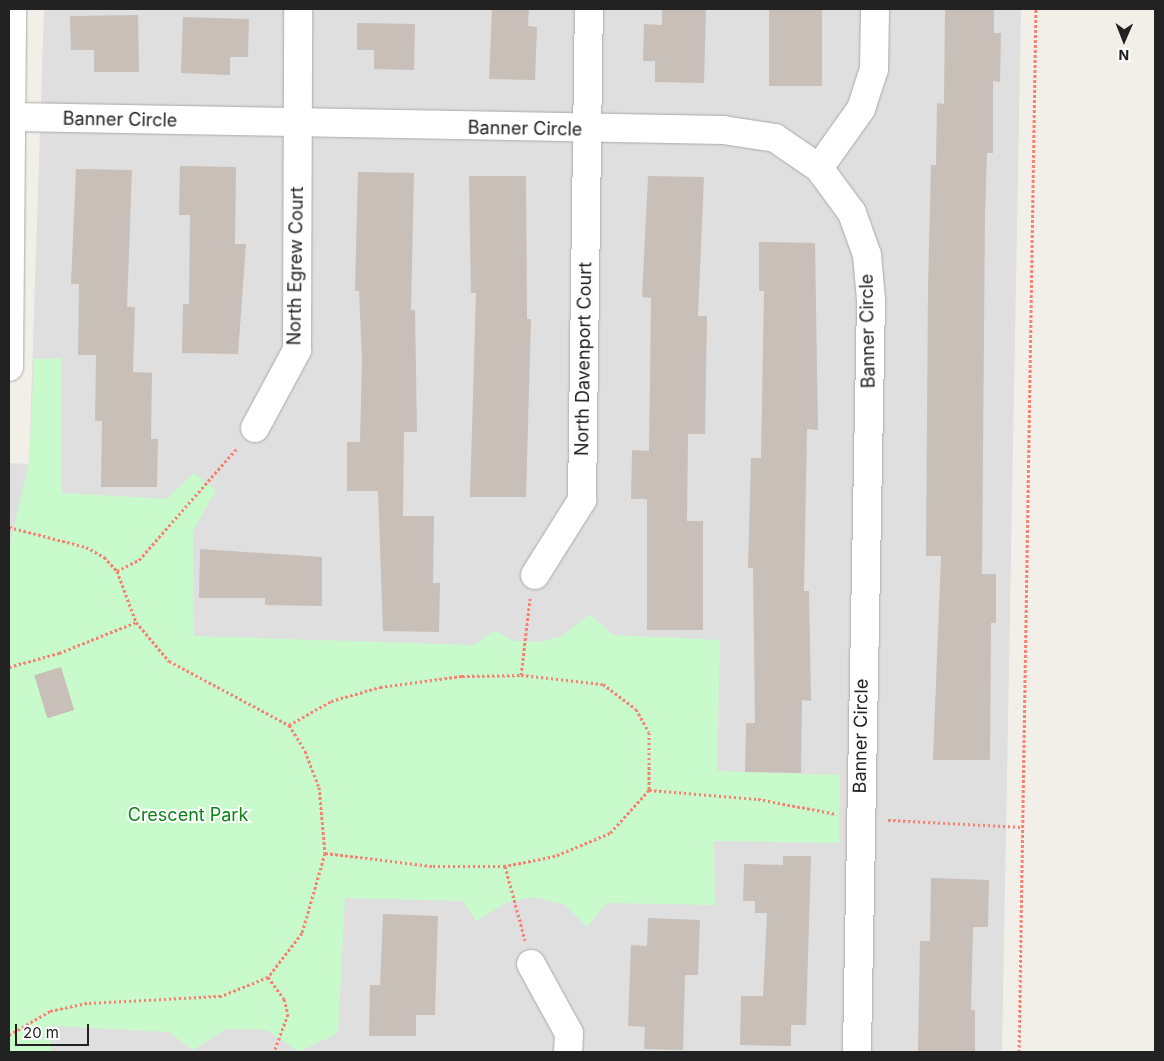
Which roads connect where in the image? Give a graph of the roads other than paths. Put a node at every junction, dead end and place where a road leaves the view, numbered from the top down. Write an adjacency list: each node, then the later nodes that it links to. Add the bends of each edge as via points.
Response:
1 (12, 9): 5 (street)
2 (298, 9): 6 (street, North Egrew Court)
3 (589, 9): 7 (street, North Davenport Court)
4 (875, 9): 8 (street, via 874,69 861,109)
5 (14, 117): 6 (street, Banner Circle); 9 (street)
6 (298, 124): 7 (street, Banner Circle); 10 (street, North Egrew Court, via 297,350)
7 (586, 130): 8 (street, Banner Circle, via 723,130 775,138); 11 (street, North Davenport Court, via 582,500)
8 (819, 168): 14 (street, Banner Circle, via 852,213 867,255 871,300)
9 (9, 367)
10 (255, 428)
11 (535, 575)
12 (531, 964): 13 (street, via 568,1033)
13 (568, 1052)
14 (857, 1052)

